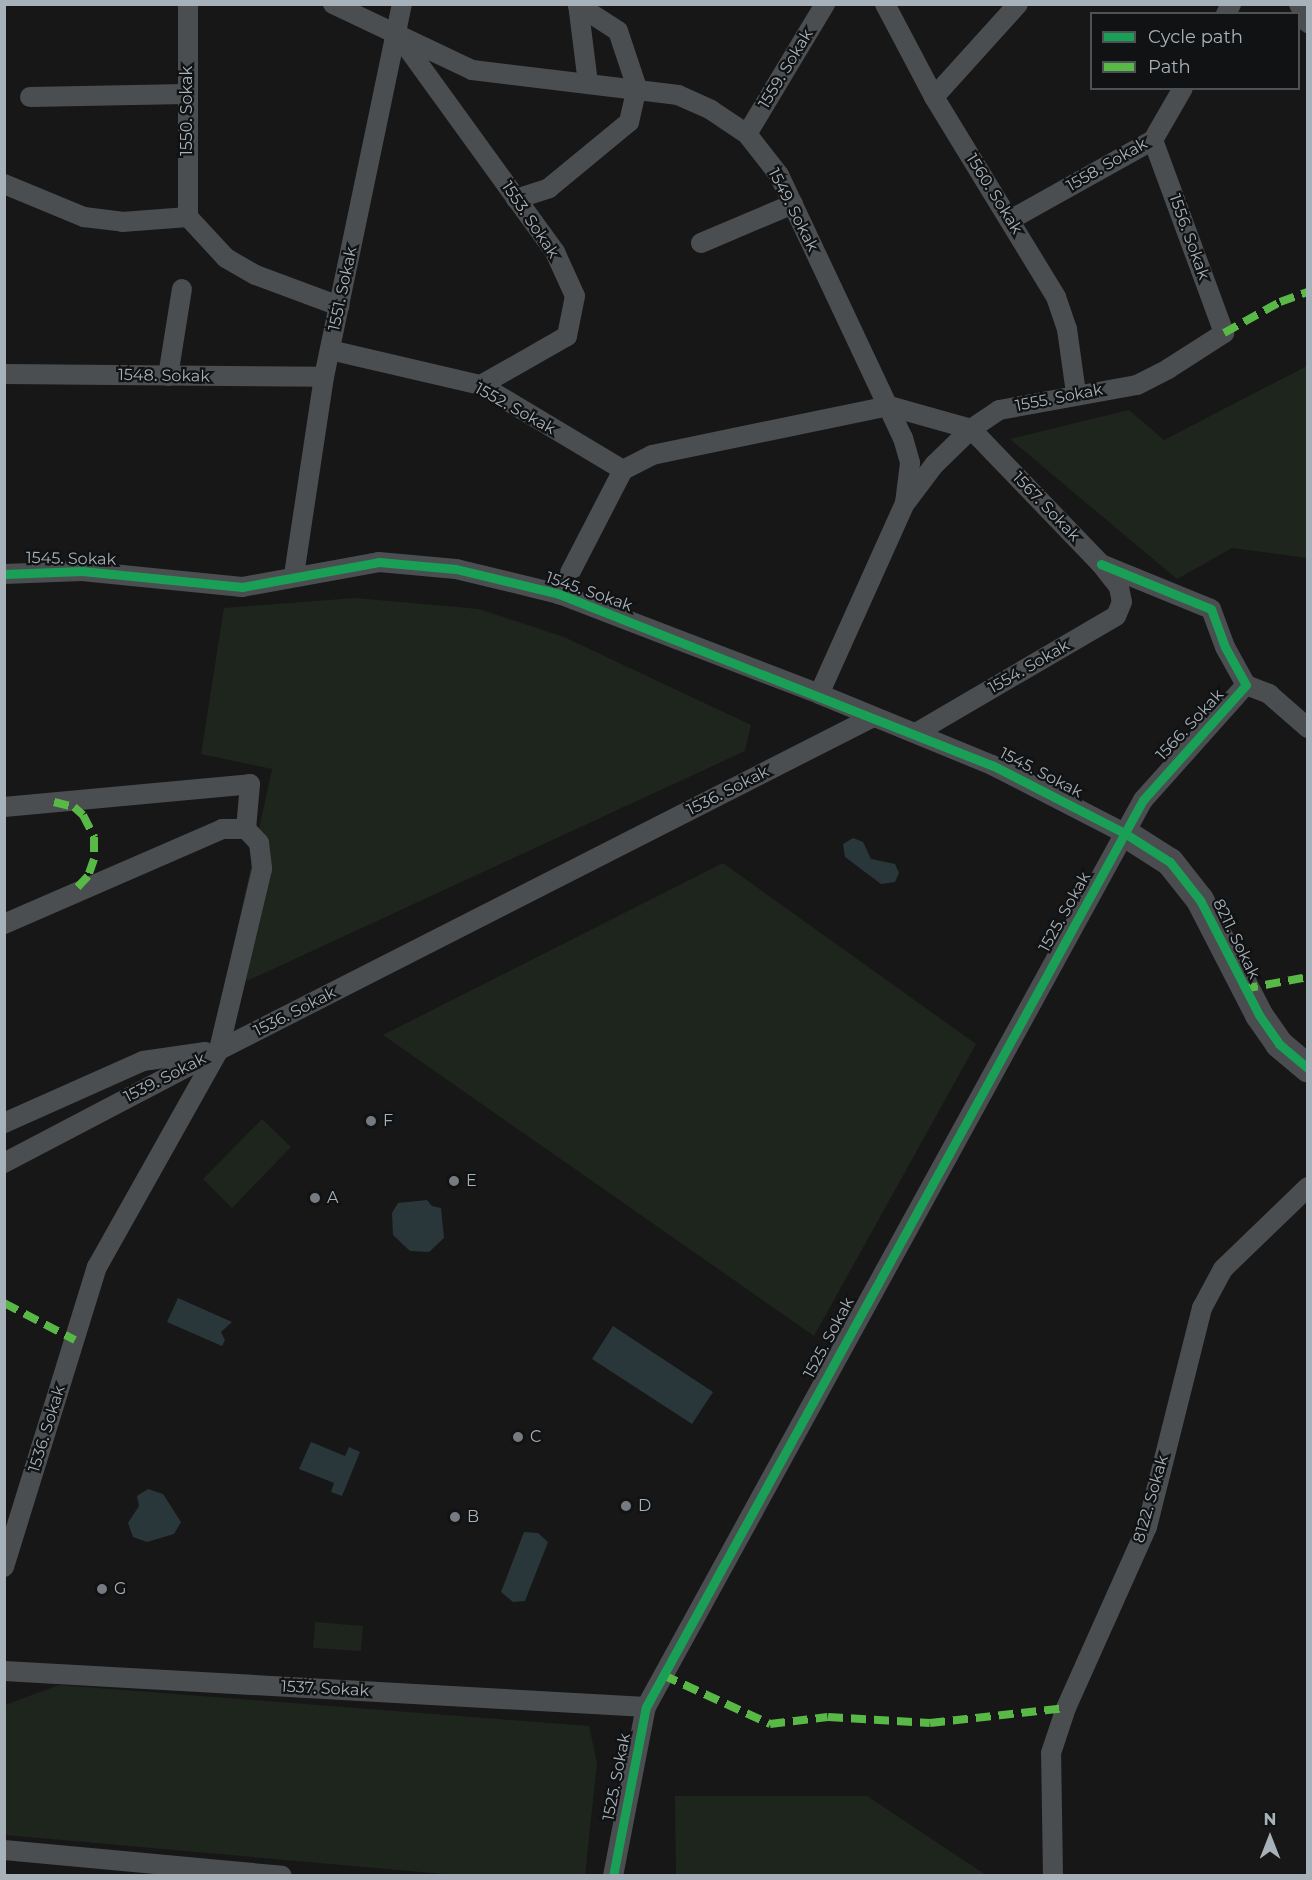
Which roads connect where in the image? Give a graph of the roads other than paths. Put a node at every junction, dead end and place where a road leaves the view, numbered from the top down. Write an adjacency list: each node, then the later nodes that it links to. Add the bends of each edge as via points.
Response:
1 (188, 4): 14 (street, 1550. Sokak)
2 (333, 4): 10 (street, 1549. Sokak)
3 (402, 4): 10 (street, 1551. Sokak)
4 (825, 4): 17 (street, 1559. Sokak)
5 (885, 4): 16 (street, 1560. Sokak)
6 (1018, 4): 16 (street)
7 (1299, 4): 9 (street)
8 (578, 5): 11 (street); 12 (street, via 618,31)
9 (1308, 23)
10 (397, 33): 11 (street, 1549. Sokak, via 472,70); 20 (street, 1553. Sokak); 26 (street, 1551. Sokak)
11 (588, 83): 12 (street, 1549. Sokak)
12 (637, 88): 17 (street, 1549. Sokak, via 678,95 711,110); 20 (street, via 629,122 549,188)
13 (1182, 90): 18 (street, 1558. Sokak)
14 (186, 94): 15 (street); 22 (street, 1550. Sokak)
15 (30, 97)
16 (934, 97): 23 (street, 1560. Sokak)
17 (747, 134): 21 (street, 1549. Sokak, via 779,176)
18 (1153, 140): 23 (street, 1558. Sokak); 27 (street, 1556. Sokak)
19 (4, 184): 22 (street, via 84,217 122,222)
20 (516, 199): 32 (street, 1553. Sokak, via 555,252 574,296 569,326 567,336)
21 (793, 204): 24 (street); 34 (street, 1549. Sokak)
22 (188, 217): 26 (street, via 226,258 256,275)
23 (1010, 220): 33 (street, 1560. Sokak, via 1056,297 1067,328)
24 (701, 243)
25 (182, 289): 30 (street)
26 (339, 306): 28 (street, 1551. Sokak)
27 (1224, 333): 33 (street, 1555. Sokak, via 1137,384)
28 (330, 350): 31 (street, 1551. Sokak); 32 (street, 1552. Sokak)
29 (4, 374): 30 (street, 1548. Sokak)
30 (168, 376): 31 (street, 1548. Sokak)
31 (324, 377): 40 (street, 1551. Sokak)
32 (481, 386): 36 (street, 1552. Sokak)
33 (1076, 393): 35 (street, 1555. Sokak, via 999,410)
34 (889, 406): 35 (street); 36 (street, via 652,455); 37 (street, 1549. Sokak, via 910,463)
35 (971, 429): 37 (street, 1555. Sokak, via 934,465); 38 (street, 1567. Sokak)
36 (623, 470): 42 (street)
37 (905, 503): 44 (street, 1549. Sokak)
38 (1101, 564): 41 (street, 1567. Sokak); 43 (street, 1566. Sokak, via 1211,609 1225,647)
39 (4, 574): 40 (street, 1545. Sokak, via 82,571 242,587)
40 (294, 575): 42 (street, 1545. Sokak, via 379,562 456,569)
41 (1119, 586): 47 (street, 1554. Sokak, via 1122,602 1116,616)
42 (559, 594): 44 (street, 1545. Sokak)
43 (1246, 685): 46 (street, via 1269,694); 50 (street, 1566. Sokak, via 1143,800)
44 (819, 694): 45 (street, 1545. Sokak)
45 (873, 717): 47 (street, 1545. Sokak); 52 (street, 1536. Sokak)
46 (1308, 728)
47 (916, 733): 50 (street, 1545. Sokak, via 992,765)
48 (4, 807): 49 (street, via 250,784)
49 (246, 829): 51 (street, via 212,833); 52 (street, via 259,843 262,869)
50 (1126, 834): 53 (street, 8211. Sokak, via 1170,862 1200,900 1259,1015 1279,1044); 59 (street, 1525. Sokak, via 901,1236)
51 (4, 924)
52 (219, 1050): 54 (street, 1539. Sokak, via 143,1061); 55 (street, 1539. Sokak); 57 (street, 1536. Sokak, via 97,1267)
53 (1308, 1068)
54 (4, 1123)
55 (4, 1163)
56 (1308, 1187): 63 (street, 8122. Sokak, via 1223,1269 1202,1308 1147,1527 1066,1708 1051,1753)
57 (4, 1568)
58 (4, 1671): 59 (street, 1537. Sokak)
59 (646, 1707): 62 (street, 1525. Sokak)
60 (4, 1850): 61 (street)
61 (282, 1875)
62 (613, 1875)
63 (1053, 1875)

